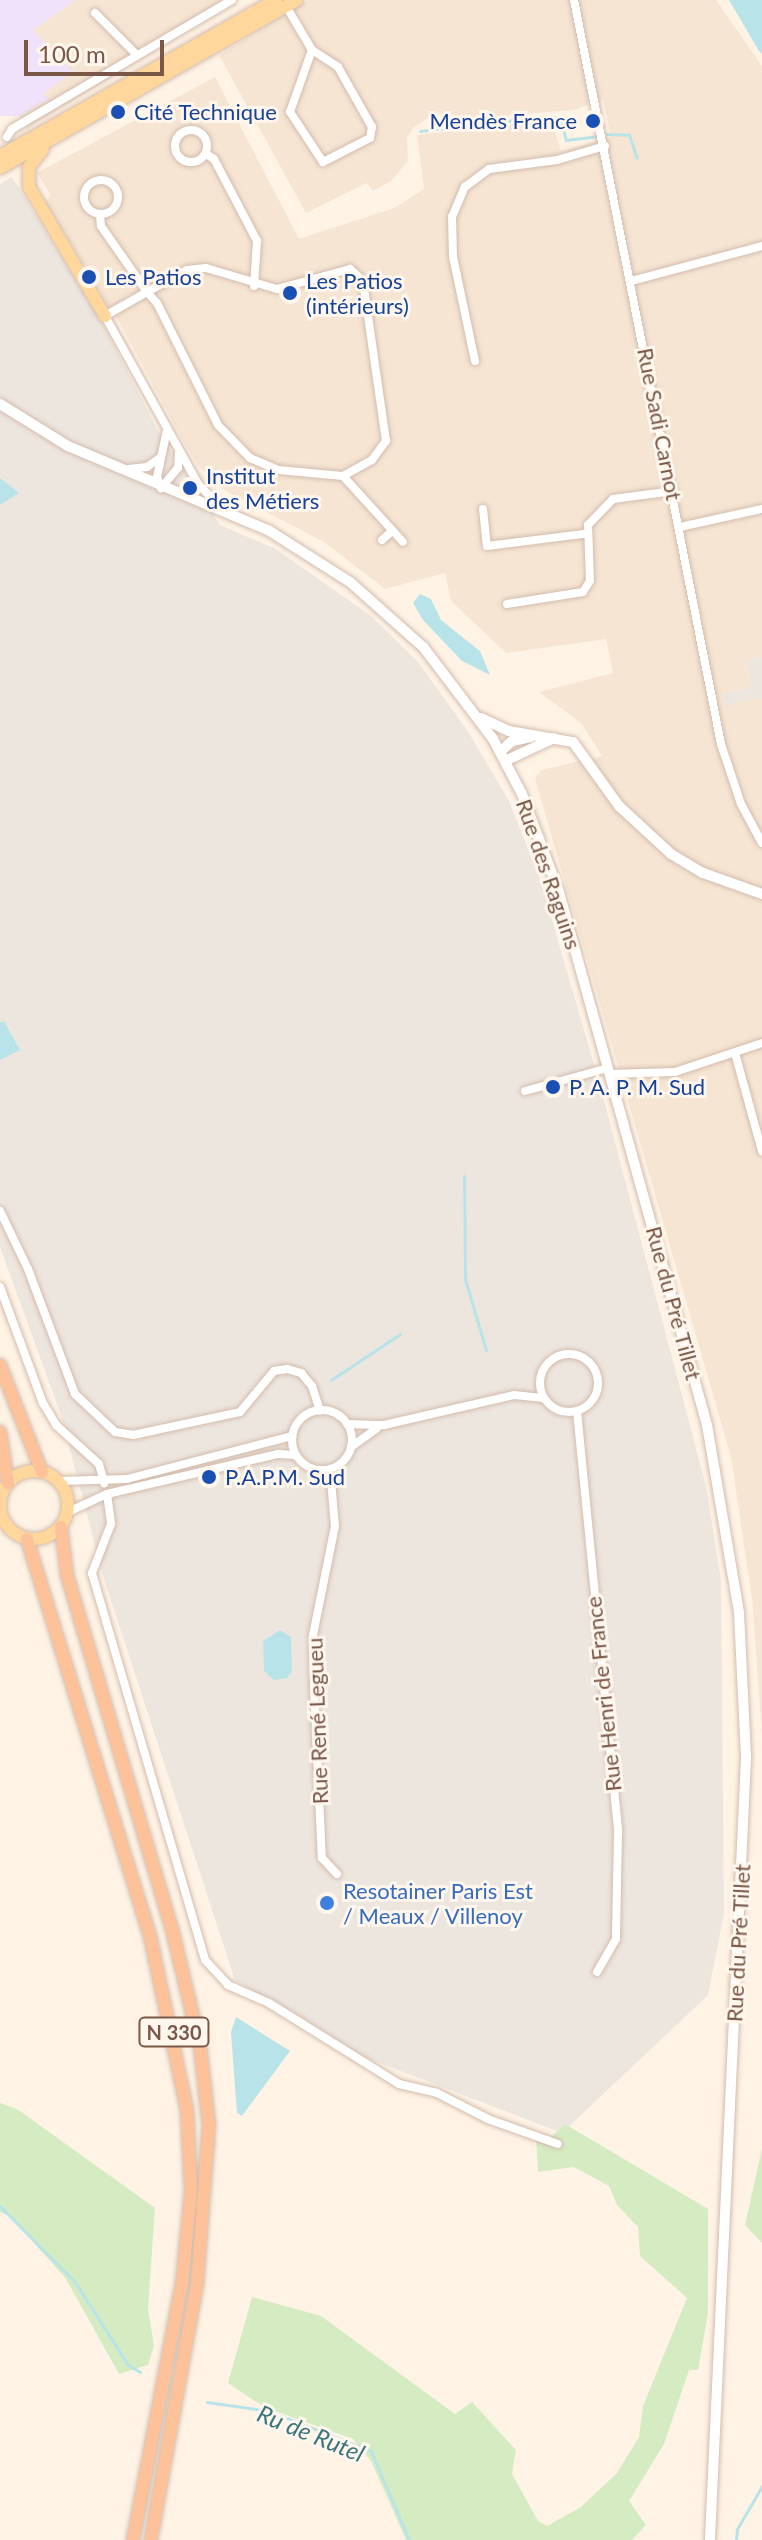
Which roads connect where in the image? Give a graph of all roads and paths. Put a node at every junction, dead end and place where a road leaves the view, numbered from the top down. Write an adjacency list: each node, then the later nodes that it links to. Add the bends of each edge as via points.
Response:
1 (232, 0): 6 (street)
2 (574, 0): 10 (street, Rue Sadi Carnot)
3 (286, 2): 5 (street); 7 (main road); 9 (main road)
4 (95, 13): 6 (street)
5 (312, 50): 5 (street, via 290,112 323,162 370,138 372,127 338,67)
6 (137, 55): 8 (street)
7 (64, 133): 13 (main road); 19 (main road, via 32,159 29,187)
8 (3, 134): 9 (street)
9 (18, 146): 12 (main road)
10 (605, 146): 16 (street, Rue Sadi Carnot); 20 (street, via 489,169 465,187 452,217 453,257)
11 (206, 154): 11 (street, via 206,140 197,131 176,139 181,160 195,162); 17 (street, via 214,159 257,241)
12 (0, 156)
13 (0, 168)
14 (100, 215): 14 (street, via 114,209 119,195 111,183 101,180 88,186 84,199); 18 (street, via 101,226)
15 (762, 246): 16 (street)
16 (631, 281): 28 (street, Rue Sadi Carnot)
17 (254, 286): 18 (street, via 206,268 187,270); 26 (street, via 292,287 350,269 363,281 386,441 372,460)
18 (147, 292): 19 (street); 26 (street, via 230,441 250,458 278,470)
19 (105, 316): 22 (street)
20 (475, 361)
21 (0, 404): 25 (street, Rue des Raguins, via 39,431)
22 (167, 430): 23 (street); 24 (street)
23 (179, 451): 27 (street, via 178,468); 31 (street, via 198,484)
24 (160, 458): 25 (street, via 139,470); 27 (street)
25 (121, 469): 27 (street, Rue des Raguins)
26 (343, 476): 33 (street)
27 (161, 488): 31 (street, Rue des Raguins)
28 (673, 491): 32 (street, Rue Sadi Carnot); 34 (street, via 613,499)
29 (483, 509): 34 (street, via 487,546)
30 (762, 509): 32 (street)
31 (226, 513): 38 (street, Rue des Raguins, via 318,559 424,648)
32 (680, 527): 42 (street, Rue Sadi Carnot, via 721,744 741,804)
33 (392, 531): 35 (street); 36 (street)
34 (584, 534): 37 (street, via 590,581 583,592)
35 (382, 540)
36 (403, 542)
37 (507, 604)
38 (473, 712): 39 (street, via 509,731); 41 (street, Rue des Raguins)
39 (545, 735): 40 (street); 41 (street, via 512,741)
40 (559, 736): 41 (street); 43 (street, via 581,751 619,806 671,854 703,873)
41 (502, 756): 46 (street, Rue des Raguins, via 559,892)
42 (762, 843)
43 (762, 894)
44 (762, 1043): 45 (street)
45 (735, 1053): 46 (street, via 675,1072); 48 (street)
46 (609, 1071): 47 (street); 77 (street, Rue du Pré Tillet, via 707,1425 739,1613 746,1758)
47 (525, 1091)
48 (762, 1151)
49 (0, 1211): 55 (street, via 75,1394 115,1432 133,1435 240,1412 268,1376 287,1369 301,1373 312,1386)
50 (0, 1287): 67 (street, via 43,1403 56,1425 99,1464)
51 (0, 1365): 64 (highway)
52 (540, 1380): 53 (street); 54 (street); 56 (street, via 547,1363 564,1354 591,1363 598,1391)
53 (514, 1395): 54 (street); 58 (street)
54 (544, 1398): 56 (street, via 558,1410)
55 (320, 1411): 57 (street); 60 (street, via 302,1418)
56 (577, 1411): 73 (street, Rue Henri de France, via 618,1832 616,1939)
57 (347, 1424): 58 (street); 61 (street)
58 (384, 1425): 61 (street)
59 (0, 1432): 66 (highway, N 330)
60 (292, 1436): 62 (street); 67 (street)
61 (351, 1447): 63 (street, via 344,1461)
62 (296, 1455): 63 (street, via 311,1468); 68 (street, via 278,1454)
63 (330, 1469): 72 (street, Rue René Legueu, via 335,1526 313,1635 322,1858)
64 (42, 1472): 65 (main road); 66 (main road, via 24,1472)
65 (59, 1481): 67 (street); 69 (main road)
66 (8, 1483): 71 (main road, N 330, via 1,1497 2,1517)
67 (104, 1483)
68 (107, 1494): 69 (street); 74 (street, via 111,1524 92,1573 205,1960 228,1985 269,2003 399,2084 437,2093 488,2119)
69 (68, 1512): 70 (main road)
70 (61, 1527): 71 (main road, via 46,1537); 76 (highway, N 330, via 67,1575 172,1929 200,2046 209,2125 197,2284)
71 (27, 1539): 75 (highway, N 330, via 150,1936 187,2110 191,2192 184,2268)
72 (337, 1874)
73 (597, 1972)
74 (558, 2144)
75 (133, 2540)
76 (151, 2540)
77 (710, 2540)

